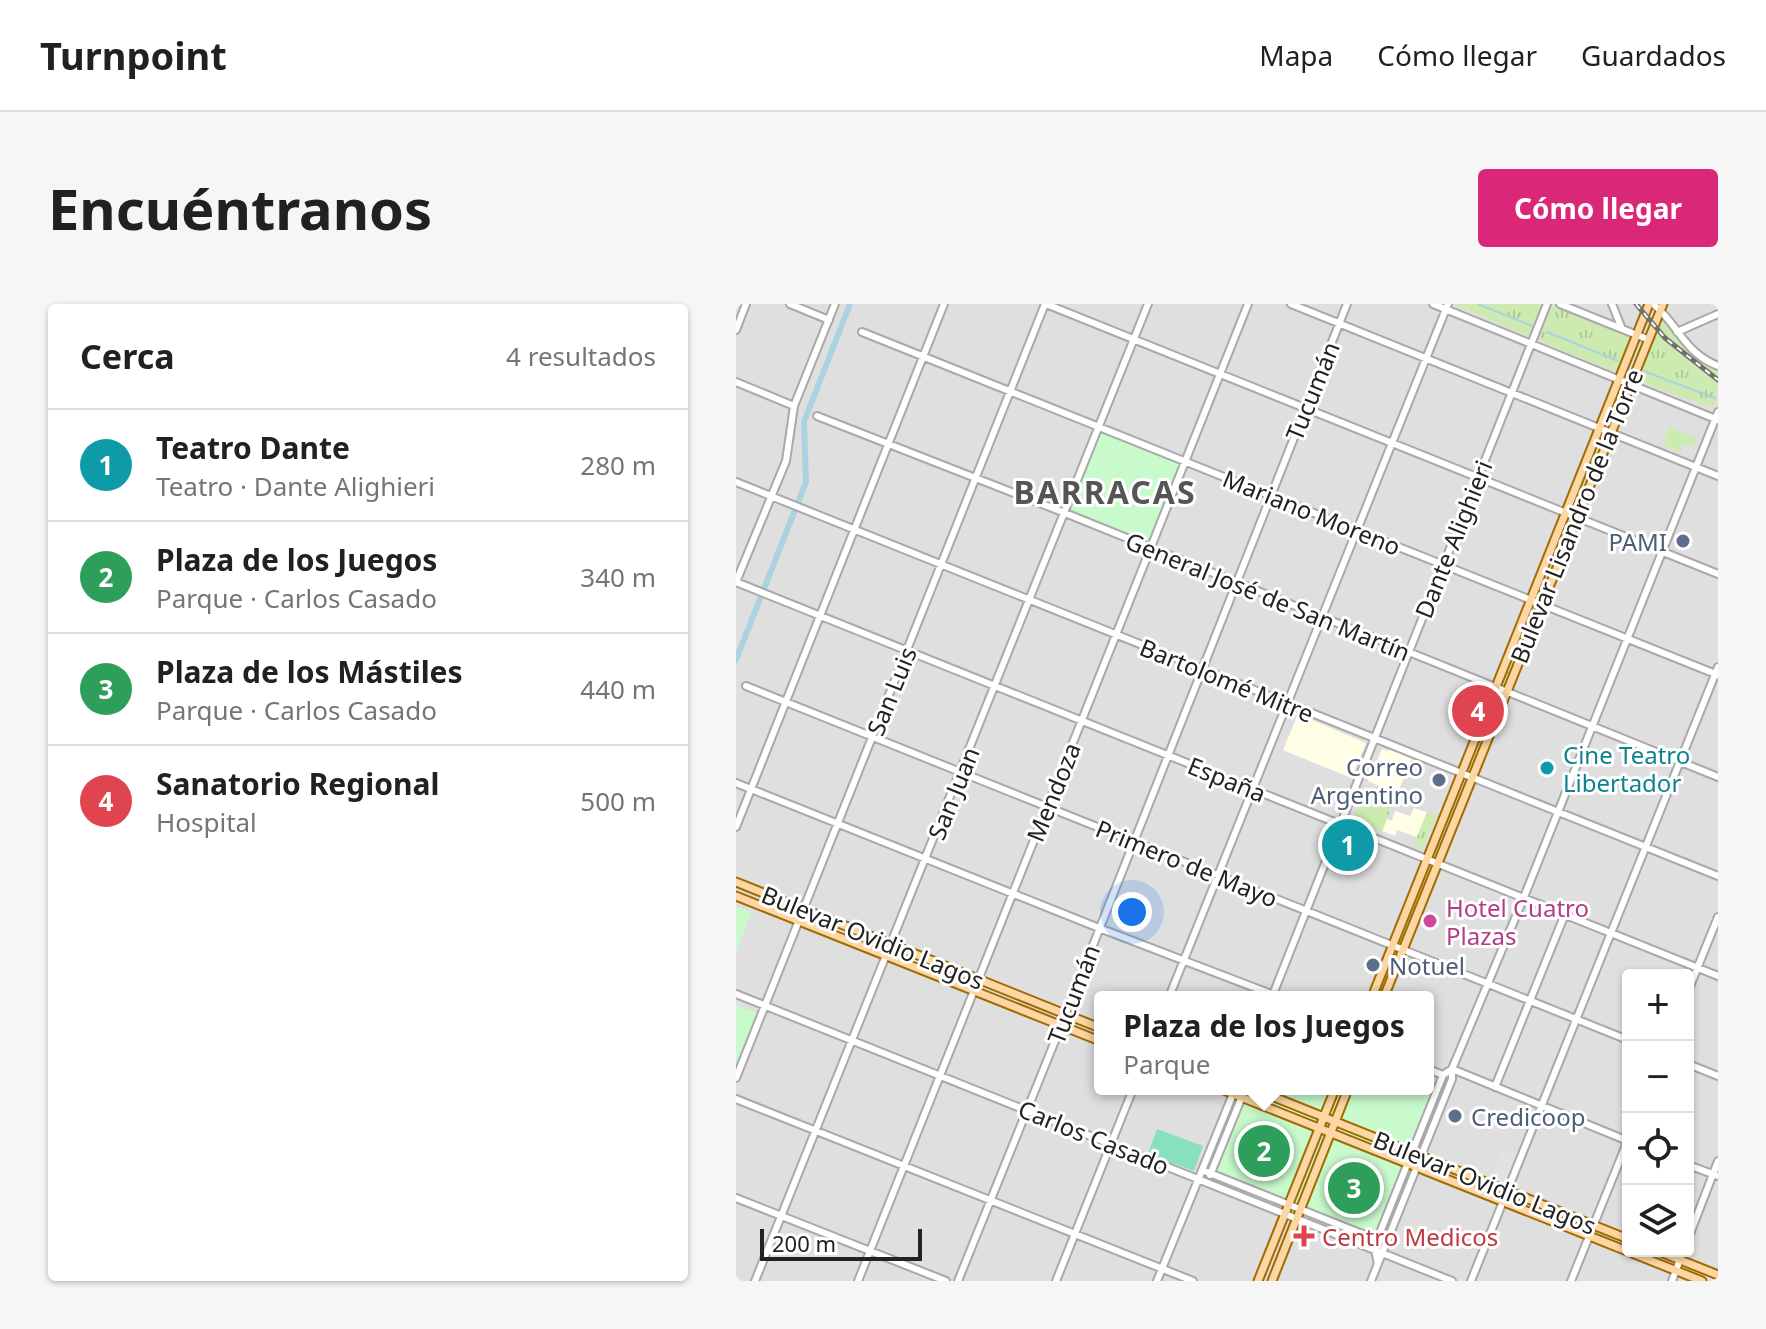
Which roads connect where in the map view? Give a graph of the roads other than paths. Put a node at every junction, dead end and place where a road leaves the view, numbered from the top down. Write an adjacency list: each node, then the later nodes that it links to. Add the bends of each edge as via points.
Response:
1 (746, 304): 20 (street)
2 (790, 304): 17 (street)
3 (835, 304): 17 (street)
4 (944, 304): 27 (street)
5 (1046, 304): 24 (street); 34 (street, San Luis)
6 (1148, 304): 24 (street, San Juan)
7 (1248, 304): 30 (street, Mendoza)
8 (1291, 304): 18 (street)
9 (1347, 304): 18 (street, Tucumán)
10 (1433, 304): 15 (street)
11 (1547, 304): 26 (street, Dante Alighieri)
12 (1560, 304): 19 (street)
13 (1612, 304): 19 (street)
14 (1656, 305): 22 (street); 23 (main road, Bulevar Lisandro de la Torre); 25 (main road, Bulevar Lisandro de la Torre)
15 (1447, 306): 26 (street); 28 (street)
16 (1718, 314): 22 (street)
17 (829, 320): 36 (street)
18 (1339, 324): 28 (street); 37 (street, Tucumán)
19 (1622, 329): 23 (street)
20 (736, 330)
21 (862, 332): 27 (street, Mariano Moreno)
22 (1677, 332): 29 (street, via 1697,355)
23 (1637, 335): 25 (street); 31 (main road, Bulevar Lisandro de la Torre)
24 (1134, 339): 30 (street); 40 (street, San Juan)
25 (1647, 339): 33 (main road, Bulevar Lisandro de la Torre)
26 (1531, 343): 31 (street); 35 (street, Dante Alighieri)
27 (923, 356): 34 (street, Mariano Moreno); 44 (street)
28 (1425, 358): 35 (street); 43 (street)
29 (1718, 366)
30 (1220, 374): 37 (street); 45 (street, Mendoza)
31 (1620, 379): 33 (street); 41 (main road, Bulevar Lisandro de la Torre)
32 (736, 382): 36 (street)
33 (1630, 383): 39 (street); 42 (main road, Bulevar Lisandro de la Torre)
34 (1010, 391): 40 (street, Mariano Moreno); 49 (street, San Luis)
35 (1511, 393): 41 (street); 48 (street, Dante Alighieri)
36 (794, 406): 51 (street, via 788,455)
37 (1305, 409): 43 (street); 52 (street, Tucumán)
38 (817, 416): 44 (street, General José de San Martín)
39 (1717, 417): 46 (street)
40 (1100, 427): 45 (street, Mariano Moreno); 54 (street, San Juan)
41 (1600, 427): 42 (street); 53 (main road, Bulevar Lisandro de la Torre)
42 (1611, 431): 46 (street); 55 (main road, Bulevar Lisandro de la Torre)
43 (1393, 442): 48 (street); 56 (street)
44 (888, 444): 49 (street, General José de San Martín); 57 (street)
45 (1186, 461): 52 (street, Mariano Moreno); 58 (street, Mendoza)
46 (1696, 467): 47 (street); 59 (street)
47 (1718, 476)
48 (1478, 477): 53 (street); 61 (street, Dante Alighieri)
49 (975, 479): 54 (street, General José de San Martín); 60 (street, San Luis)
50 (736, 482): 51 (street, Bartolomé Mitre)
51 (770, 496): 57 (street, Bartolomé Mitre); 63 (street)
52 (1270, 496): 56 (street, Mariano Moreno); 64 (street, Tucumán)
53 (1566, 512): 55 (street); 65 (main road, Bulevar Lisandro de la Torre)
54 (1065, 513): 58 (street, General José de San Martín); 66 (street, San Juan)
55 (1576, 516): 59 (street); 67 (main road, Bulevar Lisandro de la Torre)
56 (1357, 529): 61 (street, Mariano Moreno); 69 (street)
57 (854, 530): 60 (street, Bartolomé Mitre); 68 (street)
58 (1152, 548): 64 (street, General José de San Martín); 70 (street, Mendoza)
59 (1662, 552): 62 (street); 71 (street)
60 (941, 565): 66 (street, Bartolomé Mitre); 72 (street, San Luis)
61 (1443, 565): 65 (street, Mariano Moreno); 73 (street, Dante Alighieri)
62 (1718, 574)
63 (736, 582): 68 (street, España)
64 (1235, 582): 69 (street, General José de San Martín); 74 (street, Tucumán)
65 (1531, 599): 67 (street, Mariano Moreno); 78 (main road, Bulevar Lisandro de la Torre)
66 (1030, 600): 70 (street, Bartolomé Mitre); 77 (street, San Juan)
67 (1542, 603): 71 (street, Mariano Moreno); 79 (main road, Bulevar Lisandro de la Torre)
68 (820, 616): 72 (street, España); 80 (street)
69 (1320, 618): 73 (street, General José de San Martín); 81 (street)
70 (1116, 635): 74 (street, Bartolomé Mitre); 82 (street, Mendoza)
71 (1628, 638): 75 (street, Mariano Moreno); 83 (street)
72 (907, 651): 77 (street, España); 84 (street, San Luis)
73 (1407, 653): 78 (street, General José de San Martín); 85 (street, Dante Alighieri)
74 (1202, 670): 81 (street, Bartolomé Mitre); 86 (street, Tucumán)
75 (1717, 672): 87 (street)
76 (746, 686): 80 (street, Primero de Mayo)
77 (995, 686): 82 (street, España); 88 (street, San Juan)
78 (1496, 687): 79 (street, General José de San Martín); 89 (main road, Bulevar Lisandro de la Torre)
79 (1507, 691): 83 (street, General José de San Martín); 90 (main road, Bulevar Lisandro de la Torre)
80 (786, 702): 84 (street, Primero de Mayo); 93 (street)
81 (1286, 703): 85 (street, Bartolomé Mitre); 94 (street)
82 (1082, 721): 86 (street, España); 95 (street, Mendoza)
83 (1592, 728): 87 (street, General José de San Martín); 96 (street)
84 (872, 737): 88 (street, Primero de Mayo); 97 (street, San Luis)
85 (1373, 738): 89 (street, Bartolomé Mitre); 98 (street, Dante Alighieri)
86 (1167, 755): 94 (street, España); 100 (street, Tucumán)
87 (1680, 761): 91 (street, General José de San Martín); 101 (street)
88 (961, 773): 95 (street, Primero de Mayo); 103 (street, San Juan)
89 (1462, 773): 90 (street, Bartolomé Mitre); 102 (main road, Bulevar Lisandro de la Torre)
90 (1473, 777): 96 (street, Bartolomé Mitre); 104 (main road, Bulevar Lisandro de la Torre)
91 (1718, 777)
92 (736, 783): 93 (street)
93 (751, 789): 97 (street); 99 (street)
94 (1252, 789): 98 (street, España); 105 (street)
95 (1047, 807): 100 (street, Primero de Mayo); 108 (street, Mendoza)
96 (1558, 813): 101 (street, Bartolomé Mitre); 110 (street)
97 (838, 823): 103 (street); 111 (street, San Luis)
98 (1339, 824): 102 (street, España); 112 (street, Dante Alighieri)
99 (736, 827)
100 (1133, 842): 105 (street, Primero de Mayo); 116 (street, Tucumán)
101 (1645, 847): 106 (street, Bartolomé Mitre); 117 (street)
102 (1427, 858): 104 (street, España); 119 (main road, Bulevar Lisandro de la Torre)
103 (926, 859): 108 (street); 118 (street, San Juan)
104 (1438, 863): 110 (street, España); 120 (main road, Bulevar Lisandro de la Torre)
105 (1217, 875): 112 (street, Primero de Mayo); 122 (street)
106 (1718, 876)
107 (736, 882): 111 (main road, Bulevar Ovidio Lagos)
108 (1013, 893): 116 (street); 126 (street, Mendoza)
109 (736, 896): 115 (main road, Bulevar Ovidio Lagos)
110 (1524, 897): 113 (street, España); 127 (street)
111 (803, 909): 115 (street, San Luis); 118 (main road, Bulevar Ovidio Lagos)
112 (1305, 911): 119 (street, Primero de Mayo); 131 (street, Dante Alighieri)
113 (1565, 914): 117 (street, España); 135 (street)
114 (1718, 917): 123 (street)
115 (798, 920): 121 (main road, Bulevar Ovidio Lagos); 136 (street, San Luis)
116 (1099, 928): 122 (street); 137 (street, Tucumán)
117 (1611, 932): 123 (street, España); 138 (street)
118 (892, 945): 121 (street, San Juan); 126 (main road, Bulevar Ovidio Lagos)
119 (1393, 945): 120 (street, Primero de Mayo); 132 (main road, Bulevar Lisandro de la Torre)
120 (1403, 949): 127 (street, Primero de Mayo); 133 (main road, Bulevar Lisandro de la Torre)
121 (888, 956): 128 (main road, Bulevar Ovidio Lagos); 143 (street, San Juan)
122 (1183, 961): 129 (street); 130 (street)
123 (1698, 967): 124 (street, España); 125 (street)
124 (1718, 976)
125 (1694, 977)
126 (978, 979): 128 (street, Mendoza); 137 (main road, Bulevar Ovidio Lagos)
127 (1488, 983): 135 (street, Primero de Mayo); 145 (street)
128 (974, 990): 139 (main road, Bulevar Ovidio Lagos); 147 (street, Mendoza)
129 (1171, 991)
130 (1261, 991)
131 (1276, 991)
132 (1374, 991)
133 (1386, 991)
134 (736, 994): 136 (street, Carlos Casado)
135 (1531, 1000): 138 (street, Primero de Mayo); 151 (street)
136 (765, 1006): 143 (street, Carlos Casado); 150 (street, San Luis)
137 (1066, 1014): 139 (street, Tucumán); 140 (main road, Bulevar Ovidio Lagos)
138 (1576, 1019): 141 (street, Primero de Mayo); 160 (street)
139 (1061, 1026): 142 (main road, Bulevar Ovidio Lagos); 161 (street, Tucumán)
140 (1094, 1026)
141 (1622, 1038)
142 (1094, 1039)
143 (851, 1041): 147 (street, Carlos Casado); 165 (street, San Juan)
144 (1694, 1066): 149 (street)
145 (1452, 1069): 148 (street); 151 (street); 171 (street)
146 (1434, 1071): 148 (street)
147 (940, 1075): 161 (street, Carlos Casado); 174 (street, Mendoza)
148 (1443, 1075): 169 (street)
149 (1718, 1076)
150 (736, 1078)
151 (1495, 1087): 160 (street)
152 (1131, 1095): 168 (street)
153 (1232, 1095): 177 (street)
154 (1243, 1095): 178 (street)
155 (1248, 1095): 164 (main road, Bulevar Ovidio Lagos)
156 (1269, 1095): 162 (main road, Bulevar Ovidio Lagos)
157 (1332, 1095): 162 (main road)
158 (1346, 1095): 163 (main road)
159 (736, 1099): 165 (street)
160 (1542, 1105): 167 (street); 182 (street)
161 (1026, 1110): 168 (street, Carlos Casado); 184 (street, Tucumán)
162 (1323, 1117): 163 (main road, Bulevar Ovidio Lagos); 164 (main road)
163 (1336, 1122): 166 (main road); 169 (main road, Bulevar Ovidio Lagos)
164 (1319, 1128): 166 (main road, Bulevar Ovidio Lagos); 186 (main road)
165 (815, 1131): 174 (street); 189 (street, San Juan)
166 (1331, 1133): 173 (main road, Bulevar Ovidio Lagos); 187 (main road)
167 (1622, 1138)
168 (1111, 1145): 180 (street, Carlos Casado); 193 (street)
169 (1412, 1153): 171 (main road, Bulevar Ovidio Lagos); 173 (street)
170 (1622, 1155): 191 (street)
171 (1421, 1156): 176 (street); 182 (main road, Bulevar Ovidio Lagos)
172 (1718, 1161): 179 (street)
173 (1408, 1164): 176 (main road, Bulevar Ovidio Lagos); 196 (street)
174 (904, 1166): 184 (street); 199 (street, Mendoza)
175 (1694, 1167): 179 (street)
176 (1417, 1168): 185 (main road, Bulevar Ovidio Lagos); 197 (street)
177 (1202, 1170): 178 (street, Carlos Casado); 180 (street)
178 (1211, 1173): 181 (street); 186 (street, Carlos Casado)
179 (1715, 1175): 192 (street)
180 (1198, 1178): 181 (street, Carlos Casado); 204 (street)
181 (1207, 1182): 188 (street, Carlos Casado)
182 (1506, 1190): 185 (street); 191 (main road, Bulevar Ovidio Lagos)
183 (736, 1198): 189 (street)
184 (990, 1201): 193 (street); 210 (street, Tucumán)
185 (1501, 1201): 194 (main road, Bulevar Ovidio Lagos); 218 (street)
186 (1289, 1204): 187 (street, Carlos Casado); 188 (main road)
187 (1301, 1209): 190 (main road); 196 (street, Carlos Casado)
188 (1285, 1213): 190 (street, Carlos Casado); 214 (main road)
189 (781, 1216): 199 (street); 207 (street, San Juan)
190 (1297, 1218): 198 (street, Carlos Casado); 215 (main road)
191 (1593, 1225): 194 (street); 195 (main road, Bulevar Ovidio Lagos)
192 (1694, 1225)
193 (1074, 1234): 204 (street); 211 (street)
194 (1589, 1236): 205 (main road, Bulevar Ovidio Lagos); 219 (street)
195 (1622, 1237)
196 (1377, 1240): 197 (street, Carlos Casado); 198 (street)
197 (1387, 1245): 200 (street)
198 (1375, 1250): 200 (street, Carlos Casado); 203 (street)
199 (870, 1251): 208 (street, Mendoza); 209 (street)
200 (1383, 1254): 203 (street); 217 (street, Carlos Casado)
201 (1681, 1257): 205 (street)
202 (1686, 1257): 206 (main road)
203 (1378, 1264): 216 (street)
204 (1162, 1269): 212 (street); 213 (street)
205 (1676, 1271): 220 (street); 221 (main road, Bulevar Ovidio Lagos)
206 (1718, 1275)
207 (755, 1281)
208 (858, 1281)
209 (946, 1281)
210 (958, 1281)
211 (1056, 1281)
212 (1157, 1281)
213 (1193, 1281)
214 (1258, 1281)
215 (1272, 1281)
216 (1371, 1281)
217 (1452, 1281)
218 (1471, 1281)
219 (1571, 1281)
220 (1672, 1281)
221 (1702, 1281)

